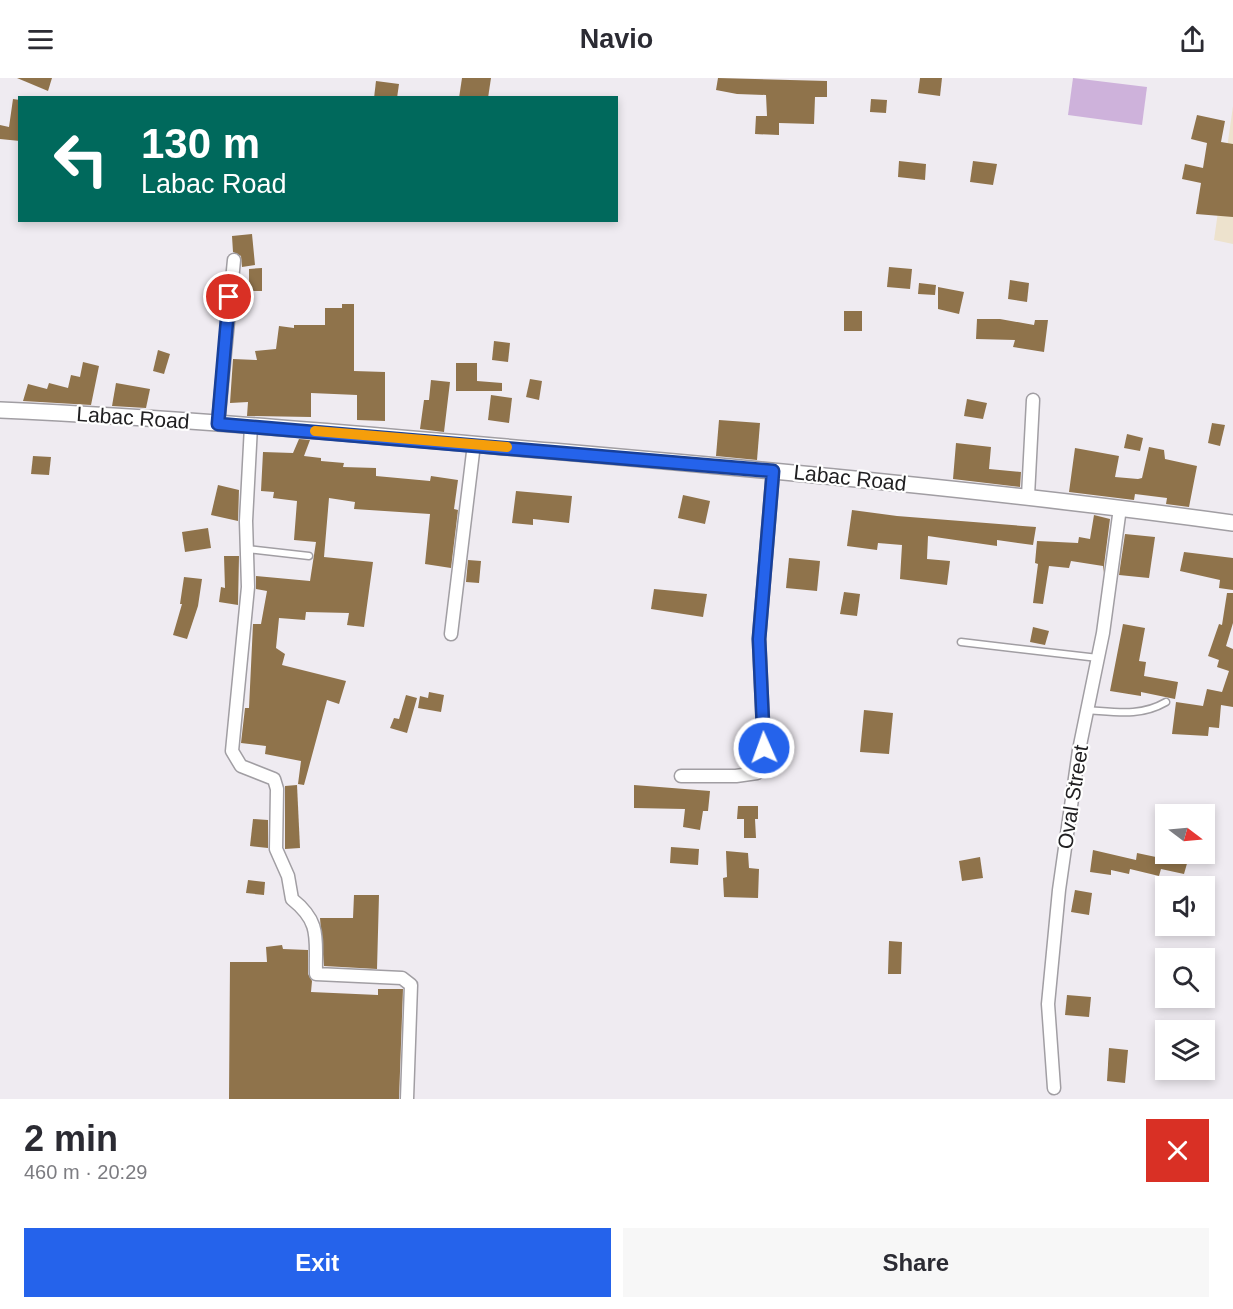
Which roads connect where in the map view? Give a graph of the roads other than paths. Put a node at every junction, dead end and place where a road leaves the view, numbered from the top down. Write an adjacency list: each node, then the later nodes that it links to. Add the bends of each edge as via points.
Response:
1 (234, 260): 4 (street)
2 (1034, 400): 8 (street)
3 (0, 410): 4 (street, Labac Road)
4 (218, 424): 5 (street, Labac Road)
5 (251, 426): 6 (street, Labac Road); 11 (street)
6 (474, 444): 7 (street, Labac Road); 13 (street)
7 (773, 471): 8 (street, Labac Road); 18 (street, via 759,639 764,748 761,768 736,776)
8 (1028, 496): 9 (street, Labac Road)
9 (1120, 508): 10 (street, Labac Road); 15 (street, Oval Street)
10 (1233, 523)
11 (246, 549): 12 (lane); 20 (street, via 248,587 232,751 241,766 274,779 276,849 288,876 292,899 307,912 314,925 316,974 402,978 411,985)
12 (309, 556)
13 (451, 634)
14 (961, 642): 15 (lane)
15 (1098, 658): 17 (street, Oval Street)
16 (1166, 702): 17 (lane, via 1137,714)
17 (1087, 710): 19 (street, Oval Street, via 1059,890 1048,1004)
18 (681, 776)
19 (1054, 1088)
20 (407, 1099)

